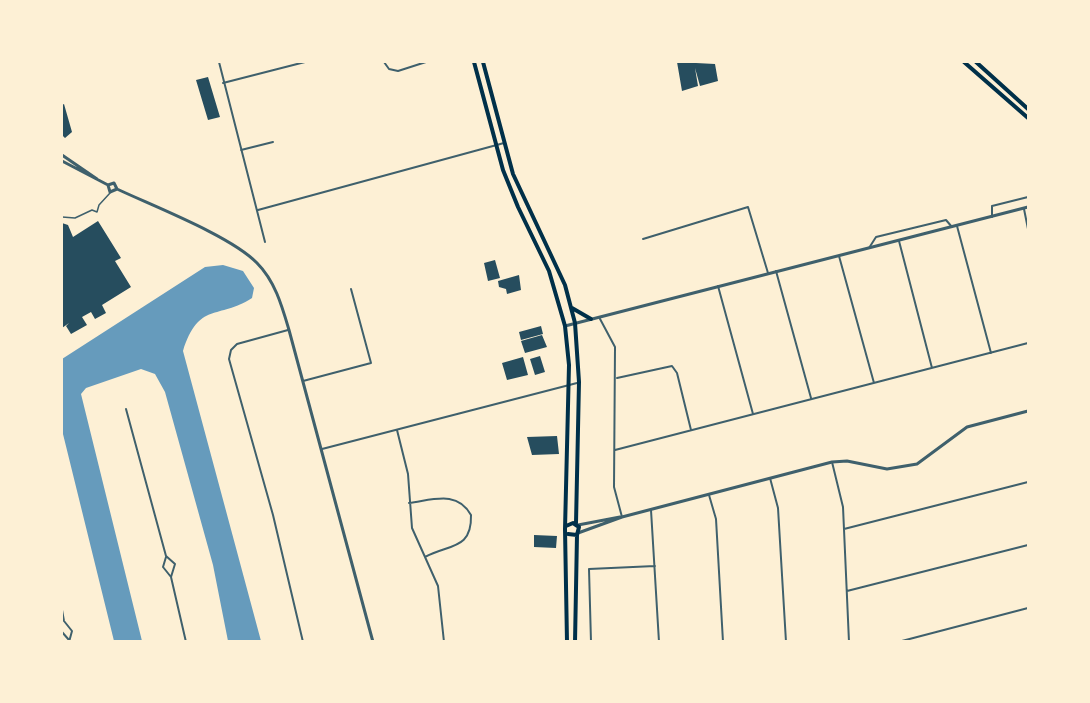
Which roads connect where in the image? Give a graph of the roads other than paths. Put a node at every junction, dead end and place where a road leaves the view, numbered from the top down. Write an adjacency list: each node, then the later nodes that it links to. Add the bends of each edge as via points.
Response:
1 (214, 62): 9 (street)
2 (305, 62): 10 (street)
3 (384, 62): 4 (street, via 389,69 398,71)
4 (426, 62)
5 (474, 62): 15 (main road)
6 (483, 62): 14 (main road)
7 (964, 62): 12 (main road)
8 (976, 62): 11 (main road)
9 (218, 63): 10 (street)
10 (223, 83): 16 (street)
11 (1029, 109)
12 (1029, 118)
13 (273, 142): 16 (street)
14 (504, 143): 15 (street); 39 (main road, via 520,193 558,269)
15 (495, 145): 25 (street); 43 (main road, via 518,207 549,271)
16 (241, 150): 25 (street)
17 (62, 155): 19 (street)
18 (62, 160): 19 (street)
19 (103, 183): 20 (street)
20 (108, 186): 21 (street, via 113,182); 22 (street)
21 (117, 189): 22 (street); 44 (street, via 232,244 250,257 273,285)
22 (110, 192): 26 (lane, via 97,212)
23 (1029, 197): 27 (street, via 992,206)
24 (1026, 208): 27 (street); 29 (street)
25 (258, 210): 32 (street)
26 (62, 217)
27 (992, 217): 28 (street)
28 (955, 227): 31 (street); 33 (street, via 944,220 935,221 876,237); 46 (street)
29 (1029, 229)
30 (643, 239): 36 (street, via 748,207)
31 (899, 241): 33 (street); 47 (street)
32 (265, 242)
33 (869, 248): 34 (street)
34 (839, 256): 35 (street); 52 (street)
35 (776, 271): 36 (street); 53 (street)
36 (768, 273): 37 (street)
37 (718, 286): 40 (street); 56 (street)
38 (351, 289): 49 (street, via 371,363)
39 (572, 308): 41 (main road); 42 (main road)
40 (598, 317): 41 (street); 48 (street, via 615,347)
41 (591, 319): 42 (street)
42 (575, 323): 43 (street); 50 (main road)
43 (566, 326): 51 (main road)
44 (289, 330): 49 (street); 86 (street, via 237,344 229,359)
45 (1029, 343): 46 (street)
46 (991, 353): 47 (street)
47 (932, 368): 52 (street)
48 (616, 378): 57 (street, via 672,366); 60 (street)
49 (303, 381): 59 (street)
50 (579, 382): 51 (street); 68 (main road)
51 (569, 384): 58 (street); 69 (main road)
52 (874, 384): 53 (street)
53 (811, 398): 56 (street)
54 (126, 409): 74 (street)
55 (1029, 411): 61 (street, via 967,427 924,462 898,469)
56 (753, 414): 57 (street)
57 (691, 429): 60 (street)
58 (396, 430): 59 (street); 65 (street, via 408,474)
59 (322, 449): 87 (street)
60 (615, 450): 67 (street, via 614,487)
61 (832, 462): 62 (street); 70 (street)
62 (770, 478): 64 (street); 94 (street, via 778,508)
63 (1029, 482): 70 (street)
64 (709, 495): 66 (street); 93 (street, via 716,519)
65 (409, 503): 75 (street, via 412,528); 75 (street, via 450,497 461,501 471,515 469,534 463,542)
66 (651, 510): 67 (street); 76 (street)
67 (622, 518): 68 (street); 72 (street)
68 (577, 524): 69 (main road); 72 (main road)
69 (566, 527): 71 (main road)
70 (844, 529): 78 (street)
71 (567, 534): 72 (main road); 89 (main road)
72 (578, 534): 90 (main road)
73 (1029, 545): 78 (street)
74 (166, 556): 77 (street, via 163,567); 77 (street, via 175,564)
75 (425, 557): 88 (street, via 438,586)
76 (655, 566): 91 (street, via 589,569); 92 (street)
77 (171, 577): 85 (street)
78 (847, 591): 95 (street)
79 (1029, 608): 96 (street)
80 (62, 610): 81 (street)
81 (64, 621): 82 (street); 84 (street, via 72,631)
82 (62, 625)
83 (62, 632): 84 (street)
84 (69, 641)
85 (186, 642)
86 (303, 642)
87 (373, 642)
88 (444, 642)
89 (567, 642)
90 (576, 642)
91 (591, 642)
92 (659, 642)
93 (723, 642)
94 (786, 642)
95 (849, 642)
96 (898, 642)

